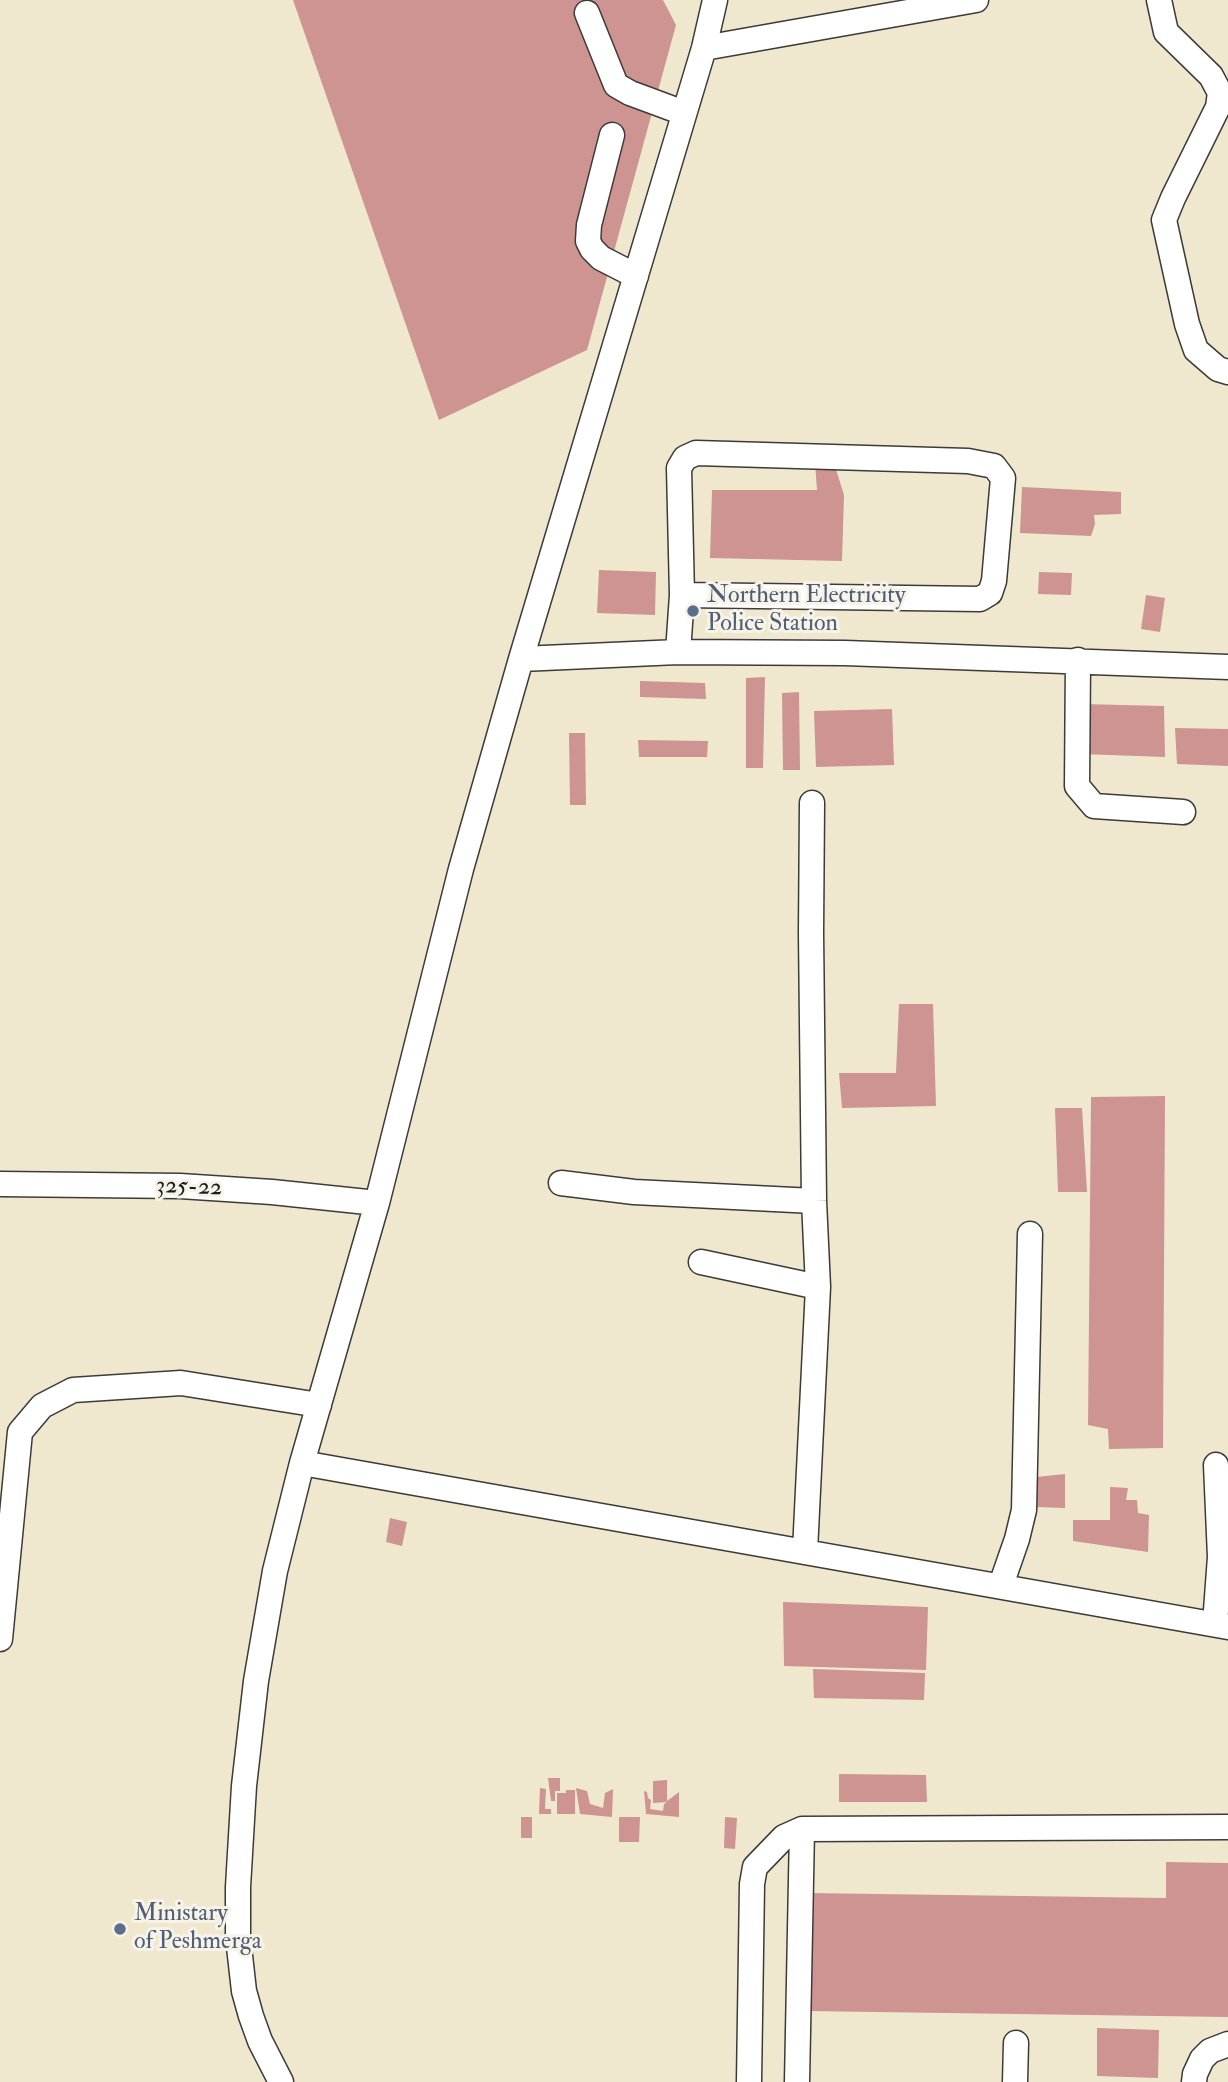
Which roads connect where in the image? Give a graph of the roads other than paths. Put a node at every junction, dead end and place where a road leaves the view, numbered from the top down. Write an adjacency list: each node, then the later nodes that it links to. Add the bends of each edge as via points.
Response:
1 (715, 0): 5 (street)
2 (976, 0): 5 (street)
3 (1159, 0): 9 (street, via 1166,32 1211,76 1220,93 1218,107 1164,220 1196,350)
4 (586, 13): 6 (street, via 616,85)
5 (704, 48): 6 (street)
6 (684, 113): 8 (street)
7 (612, 135): 8 (street, via 588,241 601,258)
8 (636, 276): 12 (street)
9 (1228, 372)
10 (682, 595): 10 (street, via 679,468 685,458 696,453 968,461 994,466 1003,478 994,581 990,593 980,599); 11 (street)
11 (678, 653): 12 (street); 13 (street)
12 (521, 659): 20 (street, via 443,937)
13 (1078, 660): 14 (street); 16 (street, via 1077,786 1094,806)
14 (1228, 667)
15 (812, 803): 19 (street)
16 (1183, 812)
17 (561, 1183): 19 (street, via 634,1192)
18 (0, 1184): 20 (street, 325-22, via 180,1186)
19 (814, 1201): 23 (street)
20 (377, 1203): 24 (street)
21 (1030, 1234): 29 (street, via 1024,1510)
22 (701, 1262): 23 (street)
23 (818, 1287): 28 (street)
24 (319, 1405): 25 (street); 31 (street, via 181,1383 73,1390 42,1406 20,1432)
25 (302, 1463): 28 (street); 36 (street, via 275,1571 256,1681 238,1887 244,1991 260,2041)
26 (1216, 1465): 27 (street)
27 (1223, 1509): 30 (street)
28 (805, 1551): 29 (street)
29 (1001, 1585): 30 (street)
30 (1221, 1625)
31 (0, 1639)
32 (1228, 1827): 33 (street)
33 (802, 1829): 37 (street, via 784,1837 755,1867); 38 (street)
34 (1016, 2043): 39 (street)
35 (1228, 2043): 40 (street, via 1202,2059)
36 (281, 2082)
37 (749, 2082)
38 (797, 2082)
39 (1015, 2082)
40 (1194, 2082)

